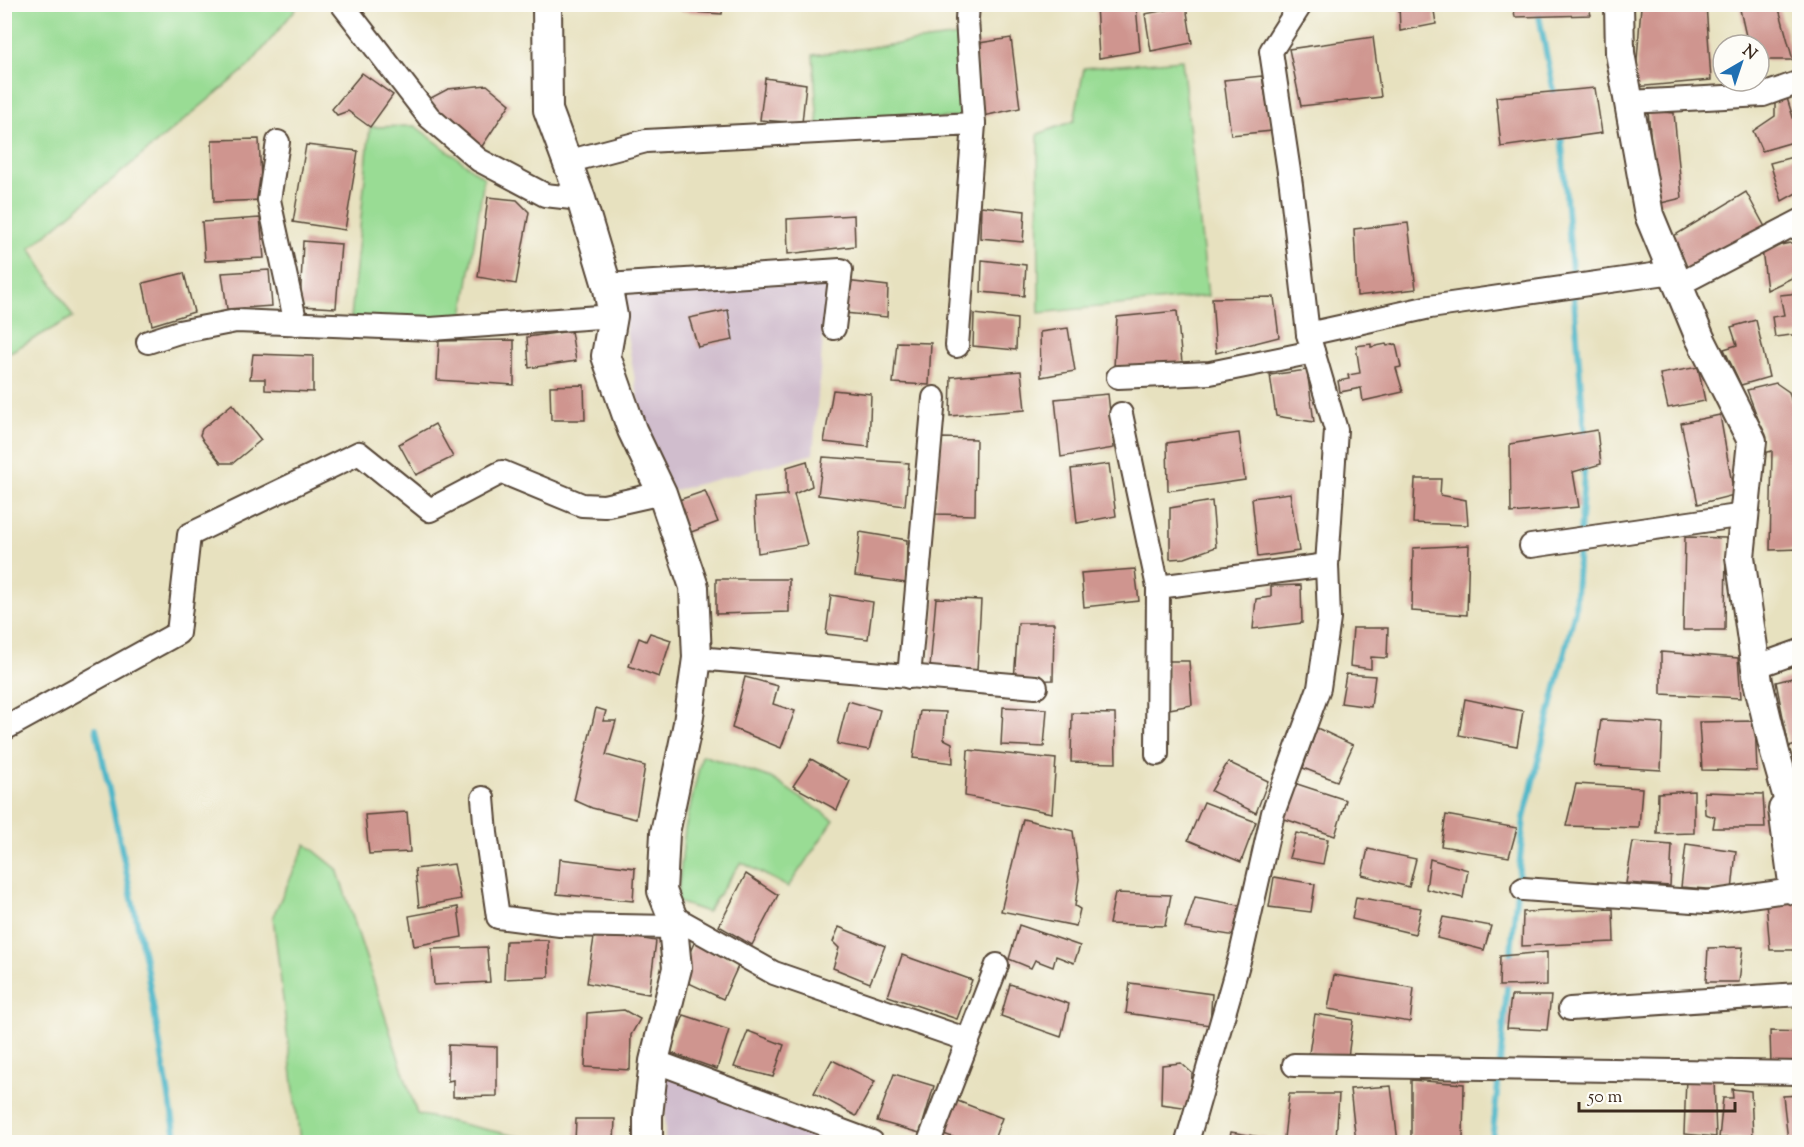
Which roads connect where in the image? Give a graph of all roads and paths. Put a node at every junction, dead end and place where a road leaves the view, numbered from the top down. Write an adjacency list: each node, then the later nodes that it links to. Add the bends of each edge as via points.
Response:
1 (342, 4): 11 (street, via 429,117 479,160 545,195)
2 (547, 4): 10 (street, via 549,110)
3 (969, 4): 8 (street)
4 (1301, 4): 19 (street, via 1271,51)
5 (1619, 4): 7 (street, via 1620,53)
6 (1800, 82): 7 (street, via 1763,95)
7 (1629, 102): 13 (street, via 1649,215)
8 (974, 124): 10 (street, via 646,141 578,159); 20 (street)
9 (278, 142): 16 (street, via 269,200)
10 (568, 168): 11 (street)
11 (581, 199): 14 (street)
12 (1800, 221): 13 (street)
13 (1675, 278): 19 (street, via 1430,307); 25 (street, via 1700,338 1752,441)
14 (607, 285): 15 (street); 17 (street, via 841,270)
15 (613, 316): 16 (street, via 431,329); 24 (street, via 606,356 632,430)
16 (296, 324): 18 (street, via 236,321)
17 (834, 328)
18 (148, 342)
19 (1310, 343): 21 (street, via 1210,372); 27 (street, via 1336,430)
20 (957, 346)
21 (1118, 377)
22 (934, 398): 32 (street)
23 (1121, 414): 28 (street)
24 (662, 493): 30 (street, via 694,587); 34 (street, via 604,506 582,505 501,472 430,510 358,453 189,535 178,633)
25 (1744, 515): 26 (street); 31 (street, via 1740,557)
26 (1531, 546)
27 (1327, 565): 28 (street); 52 (street, via 1329,619 1319,688 1273,813 1241,954)
28 (1158, 587): 36 (street)
29 (1800, 651): 31 (street)
30 (697, 658): 32 (street); 41 (street, via 665,833 662,891)
31 (1755, 667): 35 (street)
32 (909, 677): 33 (street)
33 (1036, 687)
34 (4, 729)
35 (1775, 753): 38 (street); 40 (street)
36 (1157, 754)
37 (483, 798): 41 (street, via 498,917 560,925)
38 (1800, 830)
39 (1523, 889): 40 (street, via 1707,902)
40 (1797, 889)
41 (672, 921): 45 (street, via 774,973); 46 (street, via 677,968)
42 (997, 965): 45 (street)
43 (1800, 994): 44 (street)
44 (1570, 1009)
45 (968, 1040): 51 (street)
46 (654, 1061): 49 (street, via 648,1107); 50 (street)
47 (1294, 1065): 48 (street)
48 (1800, 1073)
49 (649, 1142)
50 (872, 1143)
51 (929, 1143)
52 (1187, 1143)

